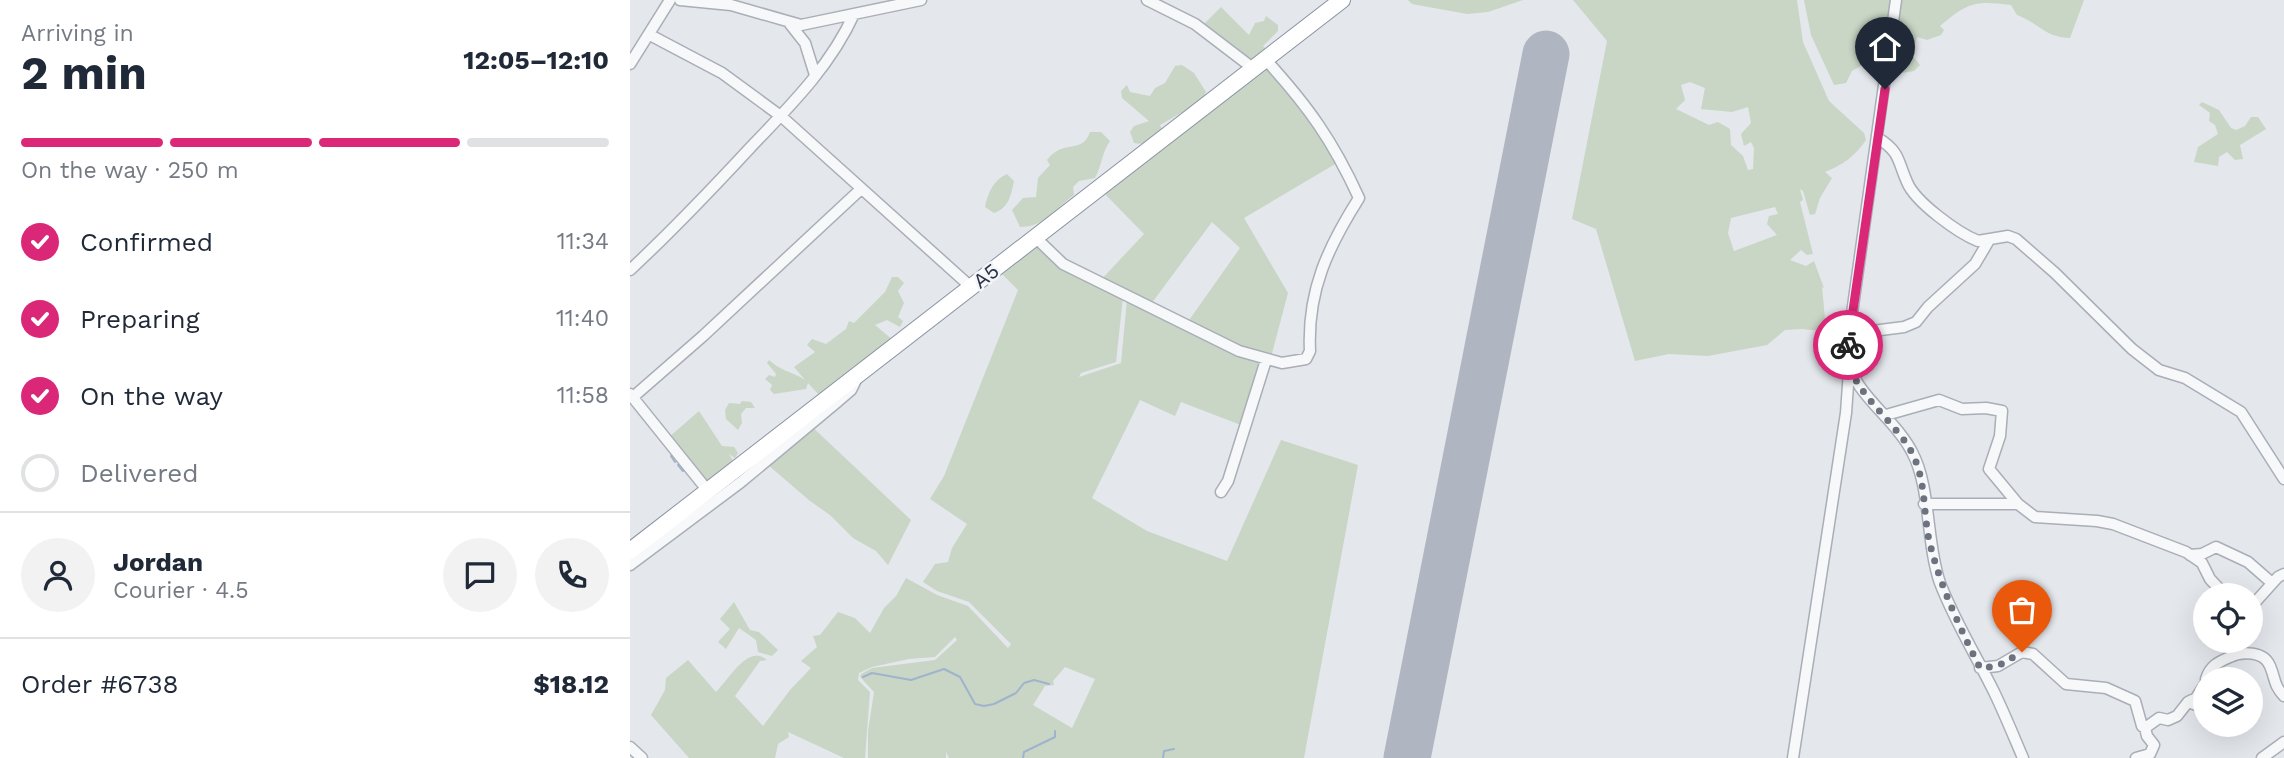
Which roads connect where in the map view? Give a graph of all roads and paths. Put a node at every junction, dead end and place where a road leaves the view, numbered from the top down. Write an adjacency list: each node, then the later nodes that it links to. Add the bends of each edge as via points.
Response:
1 (670, 0): 9 (street)
2 (680, 0): 8 (street, via 731,5)
3 (921, 0): 7 (street)
4 (1147, 0): 11 (street)
5 (1342, 0): 11 (highway, A5 / A5)
6 (1896, 0): 14 (street)
7 (854, 14): 8 (street, via 814,24); 12 (street)
8 (790, 24): 12 (street, via 805,43)
9 (650, 35): 10 (street); 13 (street, via 722,73)
10 (630, 64)
11 (1260, 65): 16 (highway, A5 / A5); 21 (street, via 1321,126 1359,198 1333,239 1314,291 1306,359)
12 (815, 75): 13 (street)
13 (782, 117): 15 (street); 18 (street)
14 (1878, 138): 17 (street, via 1897,153 1907,183 1930,208 1970,238); 20 (street)
15 (861, 189): 19 (street); 24 (street, via 703,336)
16 (1035, 237): 19 (highway, A5 / A5); 21 (street, via 1063,264)
17 (1988, 242): 20 (street, via 1975,264 1916,322); 26 (street, via 2008,236 2016,239 2159,370 2185,378 2241,412)
18 (630, 270)
19 (971, 287): 23 (highway, A5 / A5)
20 (1849, 334): 22 (street)
21 (1266, 360): 28 (street)
22 (1849, 368): 25 (street, via 1856,383); 49 (street)
23 (857, 376): 27 (highway, A5 / A5); 33 (street, via 851,390 821,416)
24 (631, 396): 27 (street)
25 (1886, 415): 29 (street, via 1913,453); 30 (street, via 1939,400 1962,409 2002,411 2000,436 1989,469)
26 (2284, 479)
27 (708, 491): 31 (highway, A5 / A5)
28 (1222, 492)
29 (1924, 504): 30 (street); 40 (street, via 1940,582)
30 (2018, 504): 32 (street, via 2035,517 2113,524)
31 (630, 551)
32 (2190, 555): 35 (street, via 2202,563); 36 (street, via 2216,547 2248,562)
33 (630, 565)
34 (2284, 574): 36 (street)
35 (2214, 583)
36 (2272, 583): 37 (street)
37 (2263, 593)
38 (2233, 655): 39 (street); 41 (street, via 2245,653 2265,660 2273,684)
39 (2212, 667)
40 (1980, 668): 45 (street, via 1998,666 2022,652 2033,654 2066,684 2106,688 2136,701); 50 (street)
41 (2284, 696)
42 (2193, 700): 43 (street)
43 (2188, 702): 44 (street); 45 (street, via 2177,716 2159,718)
44 (2193, 704)
45 (2146, 728): 51 (street, via 2154,744 2150,754)
46 (2284, 742): 52 (street)
47 (630, 747): 48 (street)
48 (642, 758)
49 (1793, 758)
50 (2023, 758)
51 (2136, 758)
52 (2262, 758)

